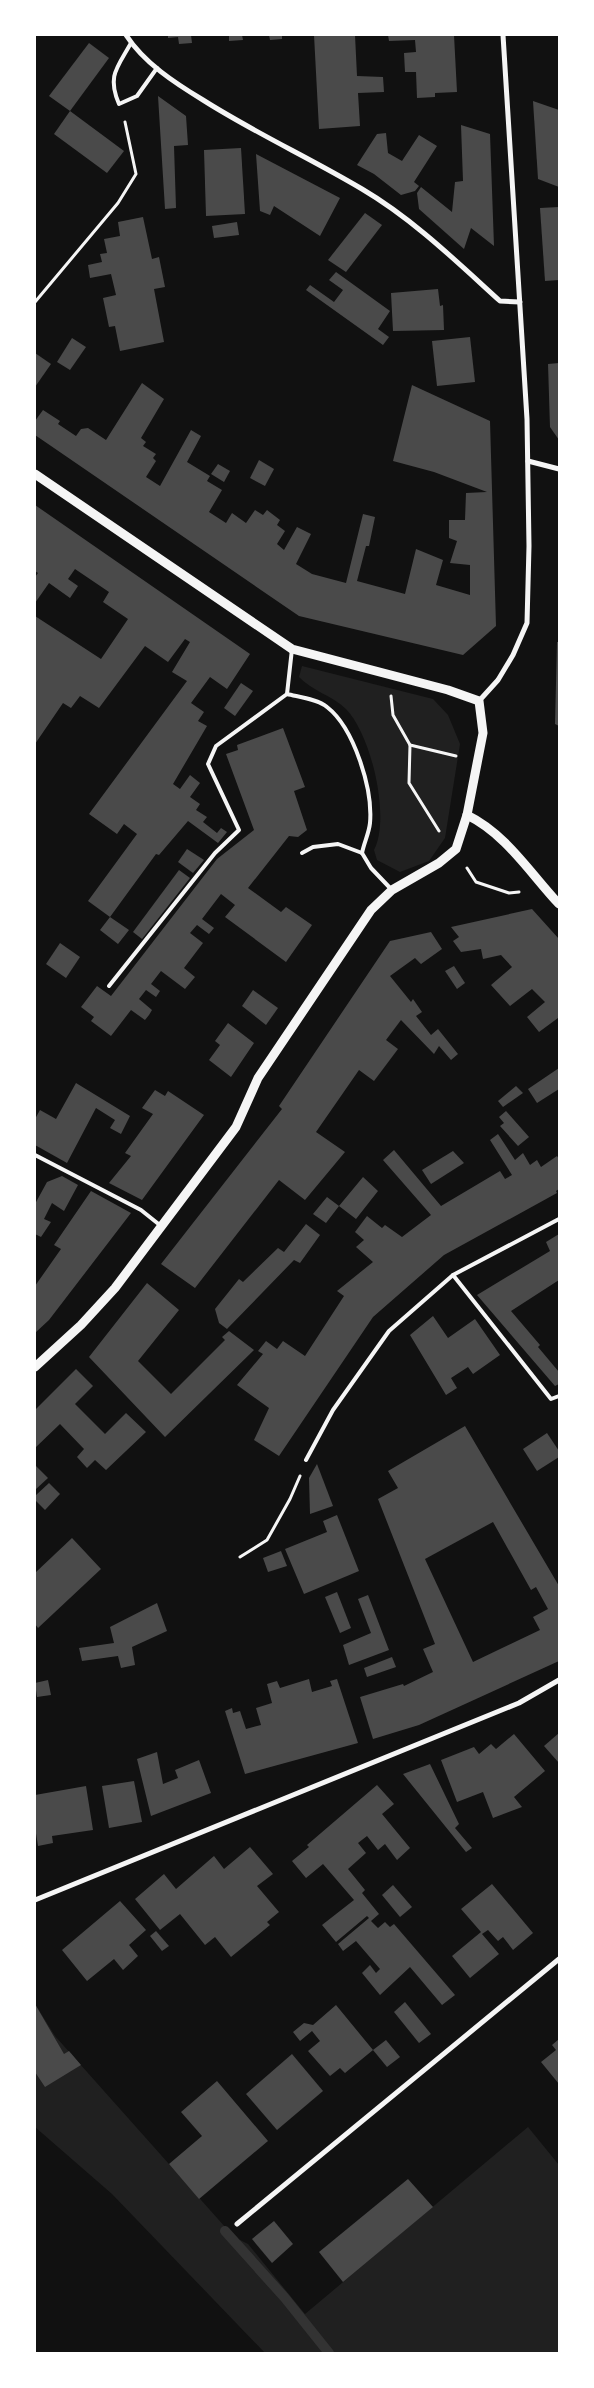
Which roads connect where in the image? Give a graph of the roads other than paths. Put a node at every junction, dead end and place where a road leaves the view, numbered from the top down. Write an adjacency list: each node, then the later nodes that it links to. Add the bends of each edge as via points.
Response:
1 (126, 35): 3 (street)
2 (503, 35): 5 (street)
3 (131, 43): 4 (street); 4 (lane, via 113,74 113,89 120,104 137,96)
4 (157, 68): 5 (street, via 221,112 394,210 500,302)
5 (520, 302): 6 (street)
6 (528, 461): 7 (street); 11 (street, via 527,623 498,680)
7 (559, 469)
8 (35, 474): 9 (street)
9 (292, 649): 10 (lane); 11 (street, via 448,690)
10 (287, 694): 14 (lane, via 327,706 348,731 362,770 370,809 370,824); 17 (lane, via 216,746 208,764 239,830 215,853)
11 (478, 701): 12 (street, via 484,733)
12 (466, 815): 15 (street, via 456,849 439,863); 16 (street, via 482,823 509,846)
13 (302, 853): 14 (lane, via 338,844)
14 (362, 853): 15 (lane)
15 (392, 890): 20 (street, via 371,910 350,940 258,1078 236,1127)
16 (559, 904)
17 (109, 986)
18 (35, 1155): 20 (lane, via 141,1210)
19 (559, 1219): 21 (lane)
20 (162, 1226): 22 (street, via 115,1288)
21 (453, 1275): 23 (lane, via 551,1399); 24 (lane, via 389,1331 333,1410)
22 (35, 1367)
23 (559, 1396)
24 (306, 1460)
25 (559, 1680): 26 (street, via 519,1703)
26 (35, 1900)
27 (559, 1959): 28 (street)
28 (237, 2224)

